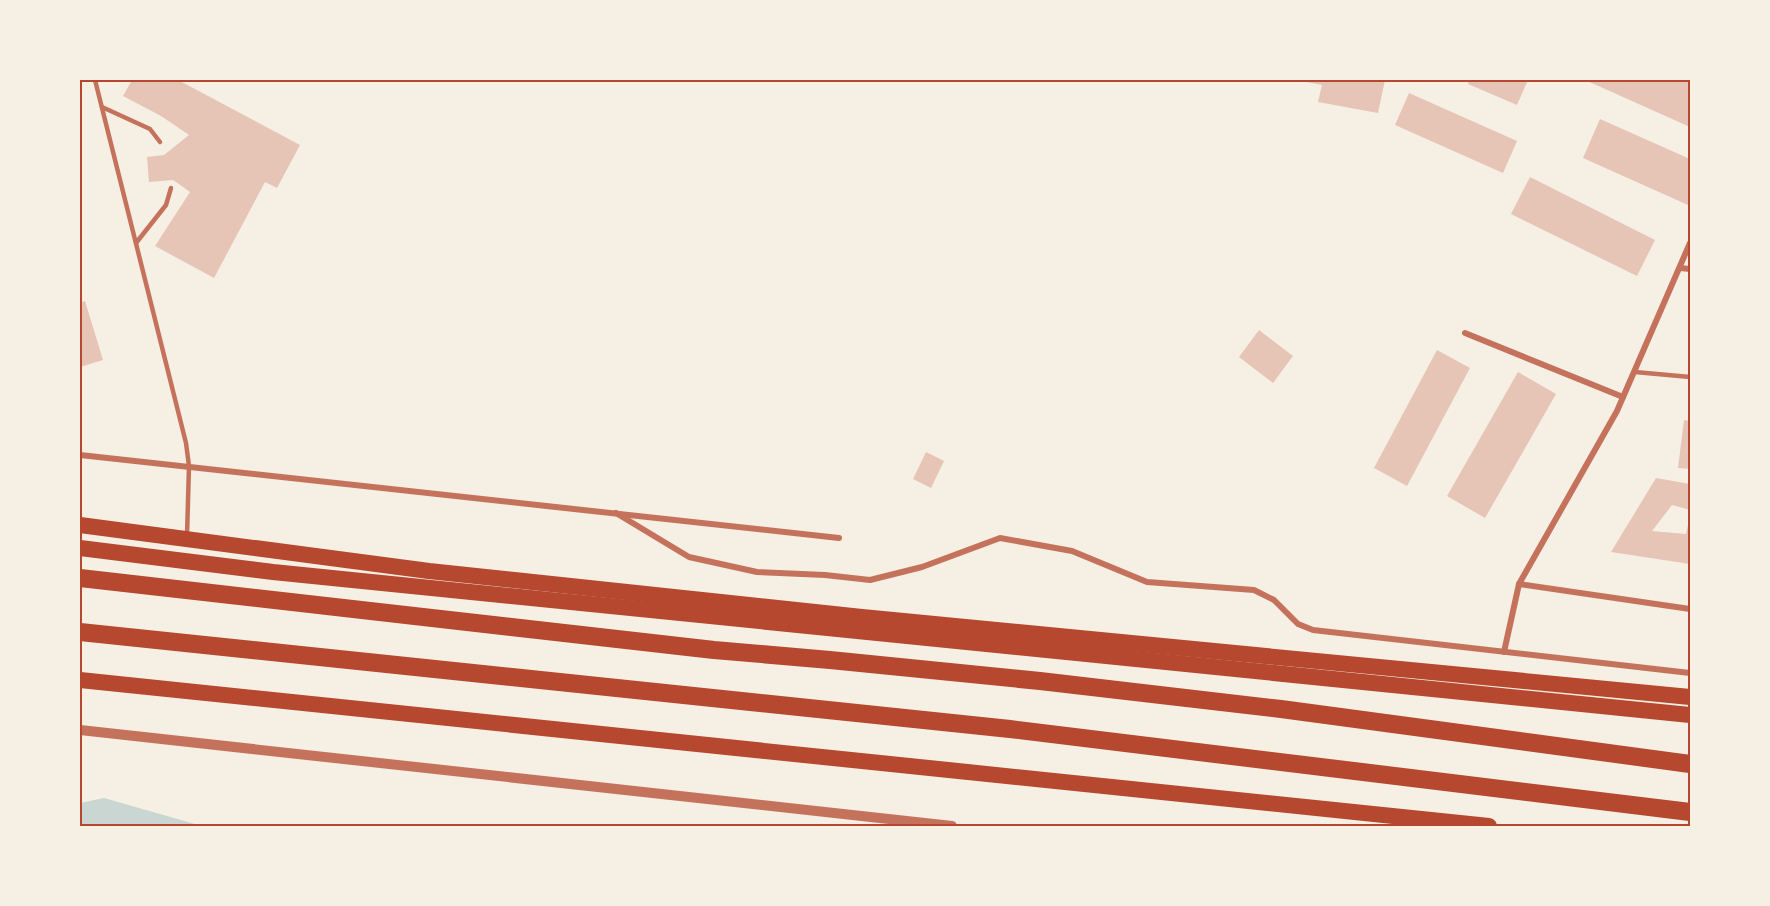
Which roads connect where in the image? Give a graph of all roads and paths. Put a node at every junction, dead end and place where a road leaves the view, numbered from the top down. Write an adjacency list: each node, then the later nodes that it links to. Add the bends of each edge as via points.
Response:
1 (95, 80): 2 (lane)
2 (102, 107): 3 (lane, via 150,129); 6 (lane)
3 (160, 142)
4 (171, 188): 6 (lane, via 165,205)
5 (1690, 243): 7 (street)
6 (136, 244): 14 (lane)
7 (1680, 268): 8 (street); 10 (street)
8 (1690, 269)
9 (1465, 333): 12 (street)
10 (1635, 372): 11 (lane); 12 (street)
11 (1690, 377)
12 (1623, 397): 21 (street)
13 (80, 455): 14 (street)
14 (189, 466): 15 (street); 18 (lane)
15 (616, 513): 17 (street); 24 (street, via 689,557 757,572 870,580 922,567 1000,538 1072,551 1147,582 1254,590 1274,600 1298,624 1313,630)
16 (80, 525): 18 (highway)
17 (839, 538)
18 (187, 539): 27 (highway, via 429,571 862,617)
19 (80, 548): 28 (highway, via 273,572)
20 (80, 578): 30 (highway, via 714,650 1040,681)
21 (1520, 584): 22 (street); 24 (street)
22 (1690, 609)
23 (80, 632): 31 (highway, via 1011,729)
24 (1504, 652): 25 (street)
25 (1690, 673)
26 (80, 680): 33 (highway)
27 (1690, 697)
28 (1690, 716)
29 (80, 730): 32 (street)
30 (1690, 764)
31 (1690, 812)
32 (952, 826)
33 (1489, 826)

